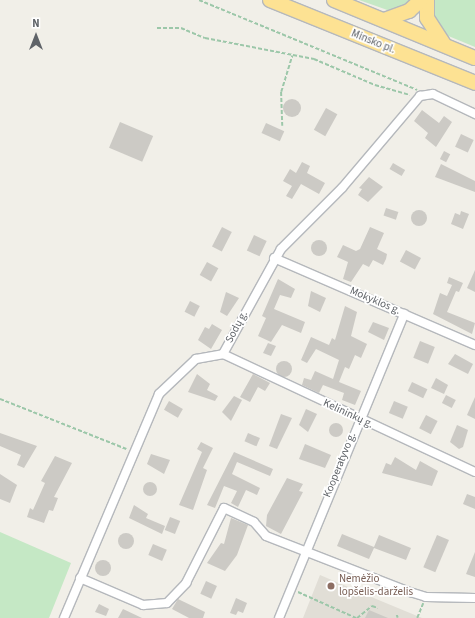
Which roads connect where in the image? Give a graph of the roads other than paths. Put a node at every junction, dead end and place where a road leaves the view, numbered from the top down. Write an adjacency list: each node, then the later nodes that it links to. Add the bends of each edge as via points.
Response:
1 (270, 0): 8 (highway, Minsko pl.)
2 (334, 0): 5 (highway)
3 (421, 0): 5 (highway, via 409,11)
4 (427, 0): 6 (highway, via 427,18)
5 (384, 20): 6 (highway)
6 (446, 46): 7 (highway)
7 (475, 58)
8 (475, 84)
9 (475, 114): 10 (street, Sodų g., via 427,94 417,99 342,188)
10 (274, 258): 11 (street, Mokyklos g.); 13 (street, Sodų g.)
11 (404, 314): 12 (street, Mokyklos g.); 14 (street, Kooperatyvo g.)
12 (475, 345)
13 (223, 354): 14 (street, Kelininkų g.); 17 (street, Sodų g., via 196,359 174,377 152,405)
14 (358, 419): 15 (street, Kelininkų g.); 16 (street, Kooperatyvo g.)
15 (475, 472)
16 (304, 553): 17 (street, via 266,536 254,522 224,508 216,517 186,583 167,603 143,604); 18 (street, via 426,597); 20 (street, Kooperatyvo g.)
17 (80, 578): 19 (street, Sodų g.)
18 (475, 598)
19 (64, 618)
20 (279, 618)

